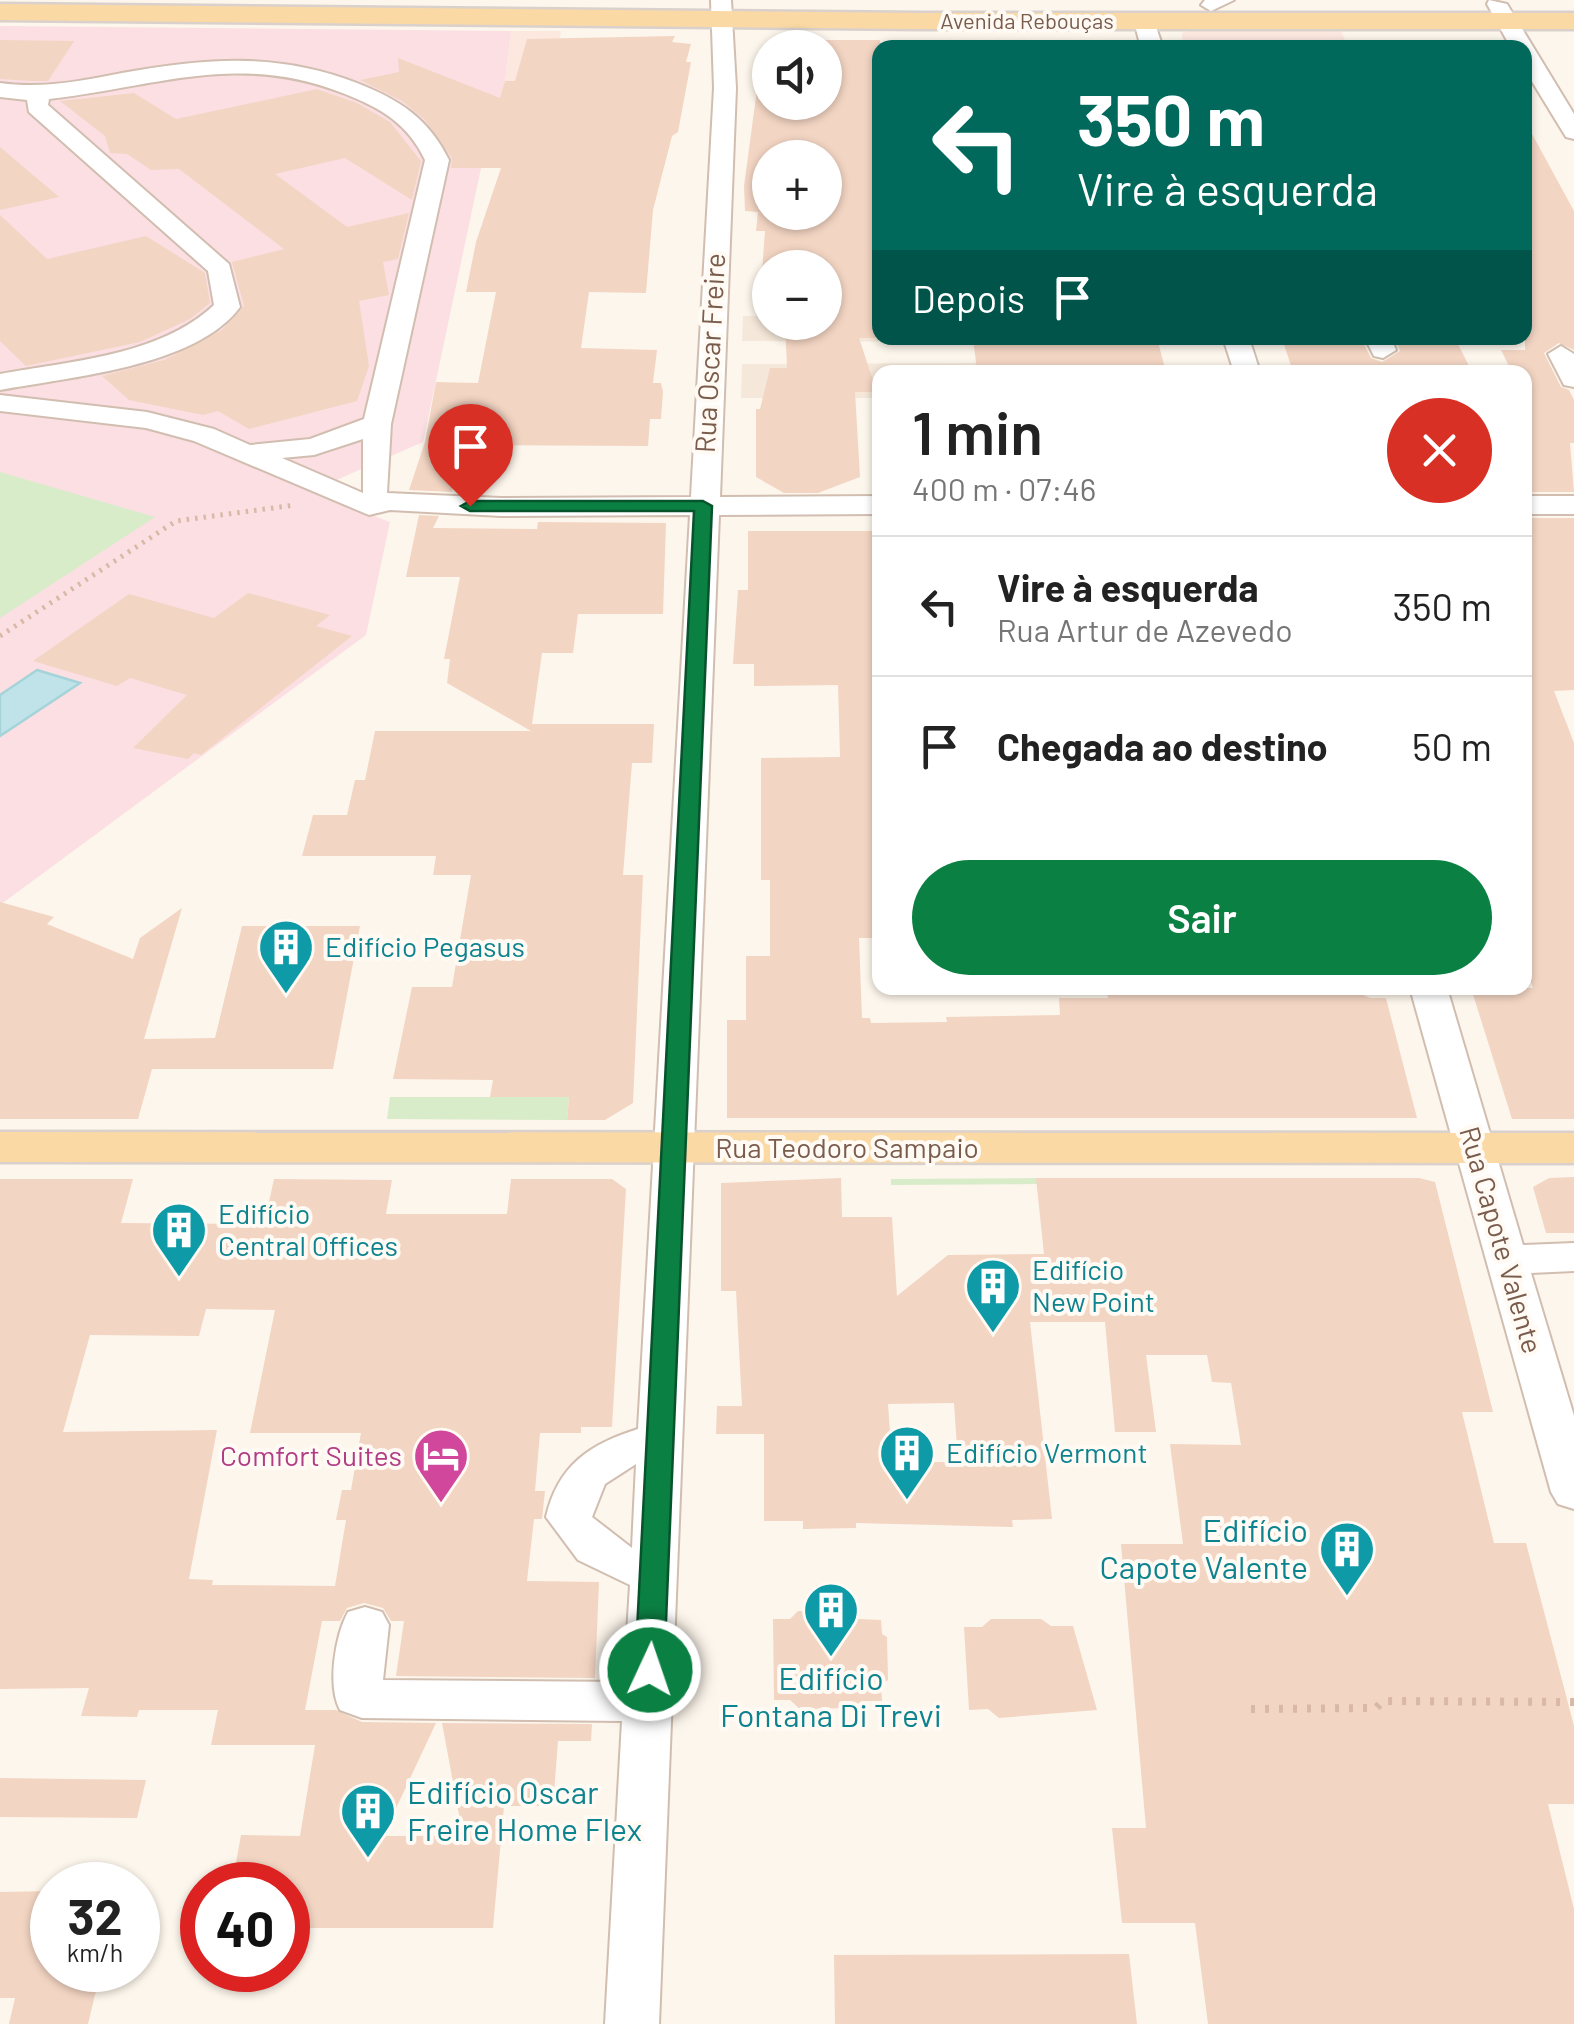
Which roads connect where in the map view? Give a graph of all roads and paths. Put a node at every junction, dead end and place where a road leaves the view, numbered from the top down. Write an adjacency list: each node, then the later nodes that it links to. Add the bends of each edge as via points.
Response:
1 (338, 0): 4 (main road, Avenida Rebouças)
2 (1217, 3): 5 (main road, Avenida Rebouças); 7 (main road, Avenida Rebouças)
3 (1574, 4): 7 (main road, Avenida Rebouças)
4 (722, 8): 5 (main road, Avenida Rebouças); 6 (main road, Avenida Rebouças); 26 (street, Rua Oscar Freire, via 725,88)
5 (1135, 9): 7 (main road, Avenida Rebouças); 9 (street)
6 (0, 12)
7 (1502, 13): 8 (main road, Avenida Rebouças); 10 (street)
8 (1574, 21)
9 (1149, 40)
10 (1518, 40)
11 (1532, 63): 16 (street)
12 (77, 66): 13 (street)
13 (176, 72): 15 (street); 21 (street, via 227,64 289,66 376,99 420,125 438,160)
14 (0, 90): 15 (street)
15 (38, 96): 17 (street, via 37,107 74,144 220,269 227,307 217,321)
16 (1574, 132)
17 (99, 362): 18 (street); 20 (street, via 108,389)
18 (0, 382)
19 (0, 403): 20 (street)
20 (147, 420): 22 (street)
21 (377, 424): 22 (street, via 314,447); 23 (street)
22 (254, 452): 23 (street)
23 (369, 497): 26 (street, via 501,507); 28 (path, via 176,521)
24 (1532, 504): 25 (street)
25 (1574, 504)
26 (703, 506): 27 (street); 31 (street, Rua Oscar Freire)
27 (872, 506)
28 (0, 636)
29 (1430, 995): 32 (street, Rua Capote Valente)
30 (0, 1147): 31 (main road, Rua Teodoro Sampaio)
31 (675, 1148): 32 (main road, Rua Teodoro Sampaio); 35 (street, Rua Oscar Freire)
32 (1475, 1148): 33 (main road, Rua Teodoro Sampaio); 34 (street, Rua Capote Valente)
33 (1574, 1148)
34 (1542, 1258): 36 (street, Rua Capote Valente)
35 (661, 1438): 37 (street, Rua Oscar Freire); 37 (street, via 596,1462 580,1481 569,1517 591,1547)
36 (1574, 1492)
37 (654, 1576): 39 (street, Rua Oscar Freire)
38 (366, 1624): 39 (street, via 357,1696 362,1698)
39 (648, 1702): 42 (street, Rua Oscar Freire)
40 (1574, 1702): 41 (path)
41 (1251, 1709)
42 (632, 2024)

